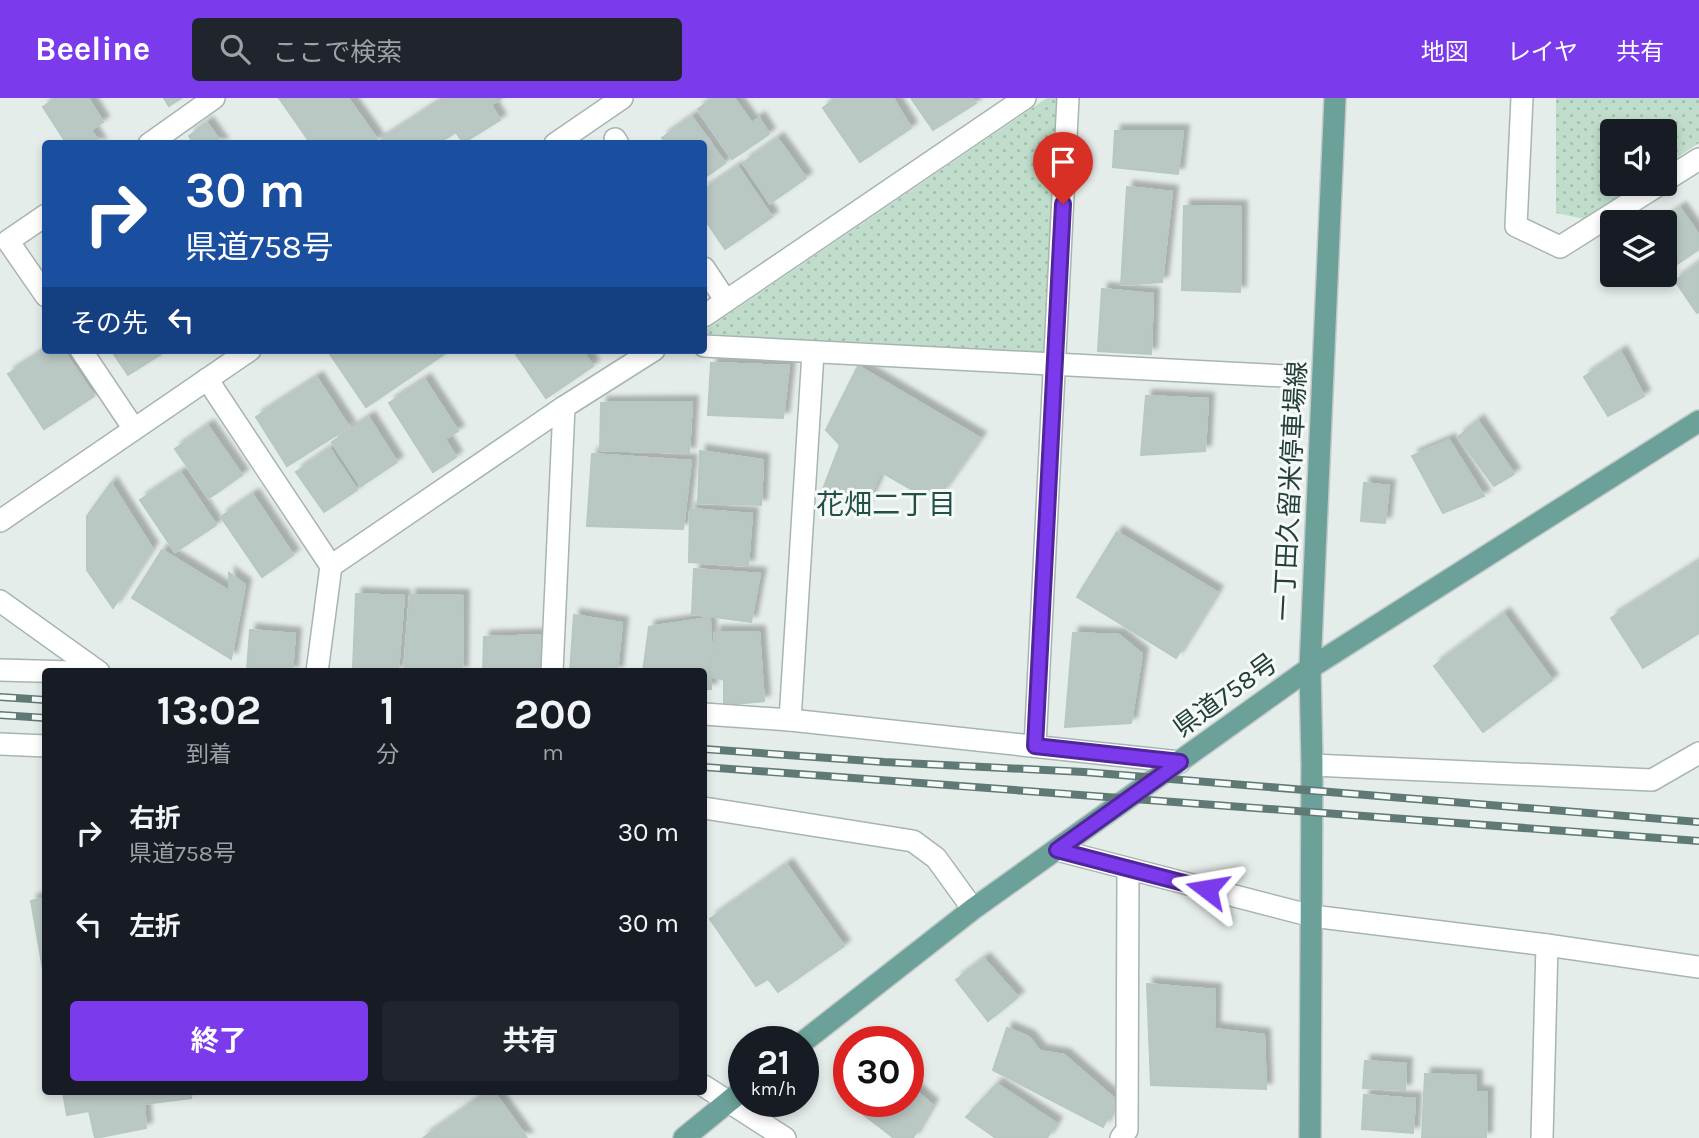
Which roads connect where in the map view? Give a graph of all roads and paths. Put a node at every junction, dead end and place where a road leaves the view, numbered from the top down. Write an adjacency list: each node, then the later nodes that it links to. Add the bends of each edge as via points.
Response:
1 (215, 98): 7 (street)
2 (1025, 98): 15 (street)
3 (1068, 98): 22 (street)
4 (1335, 98): 34 (main road, 一丁田久留米停車場線)
5 (1522, 98): 11 (street, via 1516,226 1560,247)
6 (610, 101): 8 (street)
7 (155, 140)
8 (560, 140)
9 (1699, 159): 10 (street)
10 (1677, 173)
11 (1641, 196)
12 (42, 218): 14 (street, via 8,241)
13 (707, 272): 15 (street)
14 (42, 290)
15 (726, 301): 16 (street)
16 (707, 314)
17 (707, 346): 18 (street)
18 (813, 353): 22 (street); 38 (street)
19 (84, 354): 27 (street)
20 (244, 354): 24 (street)
21 (648, 354): 25 (street)
22 (1055, 364): 23 (street); 41 (street)
23 (1284, 376)
24 (207, 379): 27 (street); 29 (street)
25 (564, 407): 29 (street); 33 (street)
26 (1699, 421): 34 (main road, 県道758号)
27 (134, 429): 28 (street)
28 (0, 521)
29 (331, 566): 32 (street)
30 (0, 601): 31 (street)
31 (93, 668)
32 (318, 668)
33 (552, 668)
34 (1310, 668): 43 (main road, 県道758号); 44 (main road, 一丁田久留米停車場線)
35 (0, 670): 36 (street)
36 (42, 671)
37 (707, 714): 38 (street)
38 (790, 720): 41 (street)
39 (0, 744): 40 (street)
40 (42, 746)
41 (1035, 746): 43 (street)
42 (1699, 753): 44 (street, via 1652,780)
43 (1180, 762): 46 (main road, 県道758号)
44 (1312, 765): 49 (main road, 一丁田久留米停車場線)
45 (707, 808): 48 (street, via 913,841 936,858)
46 (1057, 850): 47 (street); 48 (main road, 県道758号)
47 (1128, 869): 49 (street); 59 (street, via 1127,1130)
48 (973, 909): 52 (main road, 県道758号)
49 (1312, 916): 50 (street); 60 (main road, 一丁田久留米停車場線)
50 (1547, 945): 51 (street); 61 (street)
51 (1699, 967)
52 (819, 1029)
53 (707, 1087): 54 (street)
54 (728, 1093)
55 (728, 1101): 57 (main road)
56 (761, 1117): 58 (street)
57 (684, 1138)
58 (785, 1138)
59 (1121, 1138)
60 (1310, 1138)
61 (1542, 1138)

